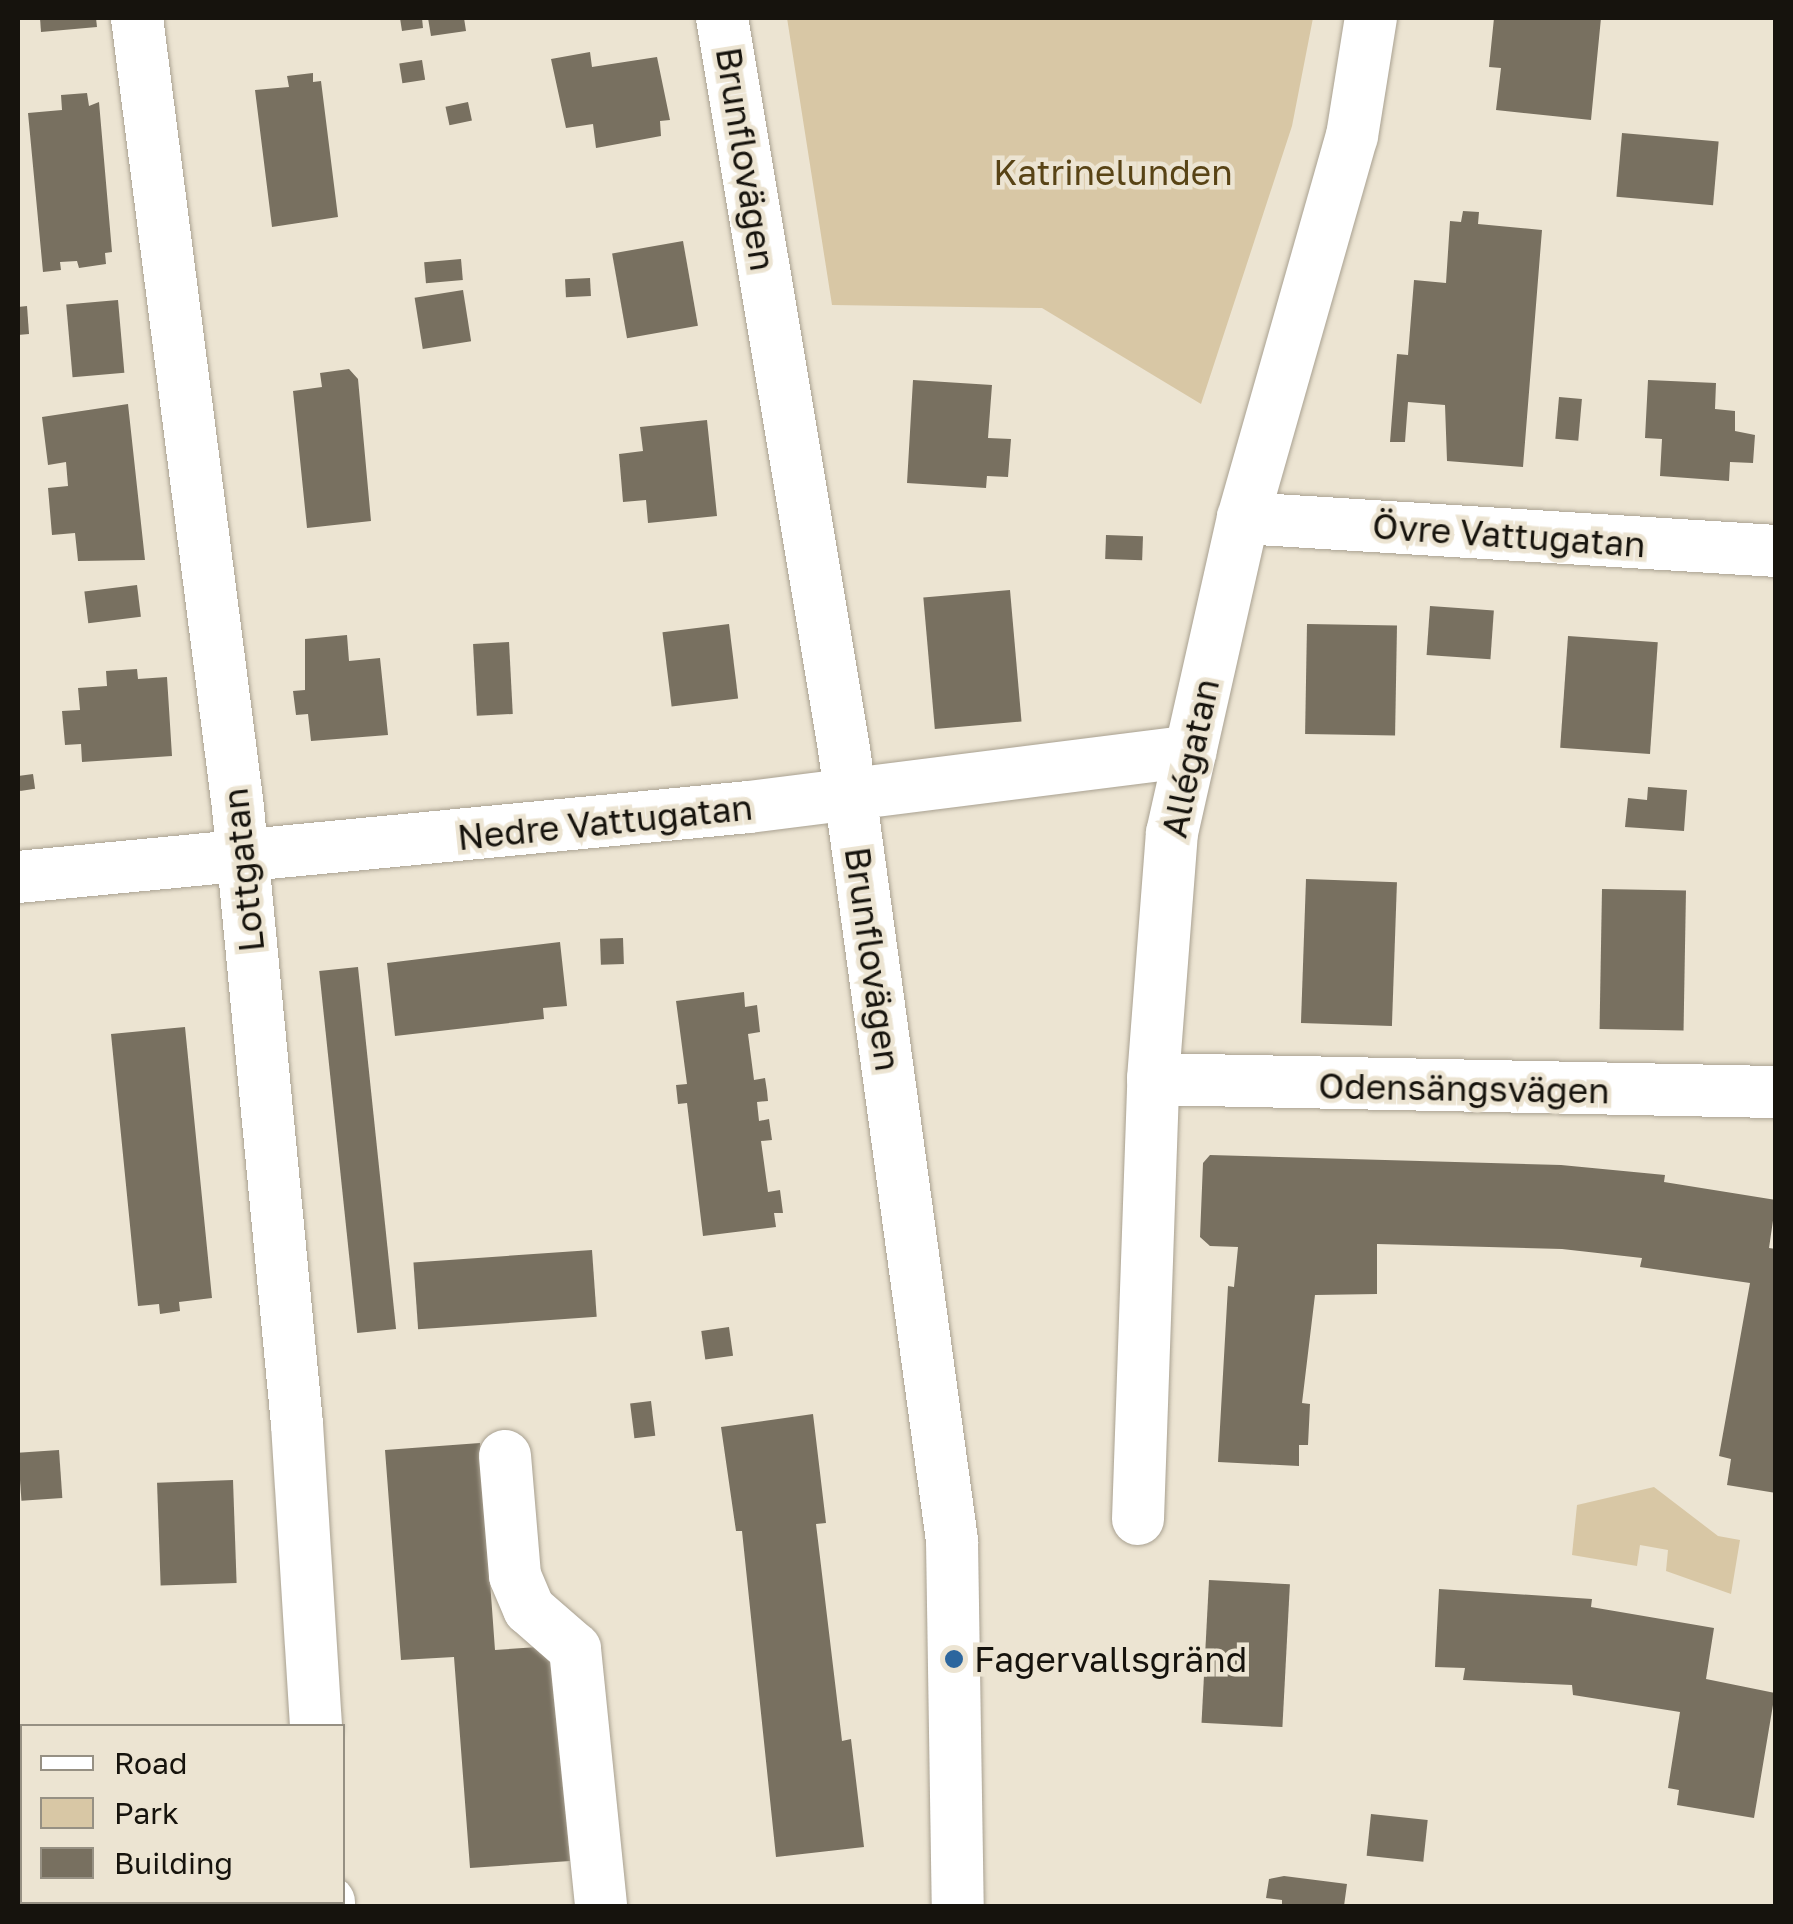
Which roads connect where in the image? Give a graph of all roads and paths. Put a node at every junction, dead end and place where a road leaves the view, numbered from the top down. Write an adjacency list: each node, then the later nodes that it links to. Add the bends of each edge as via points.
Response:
1 (137, 18): 8 (street, Lottgatan)
2 (722, 18): 7 (street, Brunflovägen)
3 (1371, 18): 4 (street, Allégatan, via 1352,136)
4 (1243, 518): 5 (street, Övre Vattugatan); 6 (street, Allégatan)
5 (1776, 550)
6 (1190, 751): 7 (street, Nedre Vattugatan); 10 (street, Allégatan, via 1172,833)
7 (850, 794): 8 (street, Nedre Vattugatan); 16 (street, Brunflovägen, via 952,1540)
8 (242, 860): 9 (street, Nedre Vattugatan); 14 (street, Lottgatan, via 297,1424)
9 (18, 878)
10 (1154, 1079): 11 (street, Odensängsvägen); 13 (street, Allégatan)
11 (1776, 1092)
12 (505, 1456): 15 (street, via 516,1576 529,1609 575,1648)
13 (1138, 1519)
14 (316, 1724)
15 (600, 1906)
16 (958, 1906)

